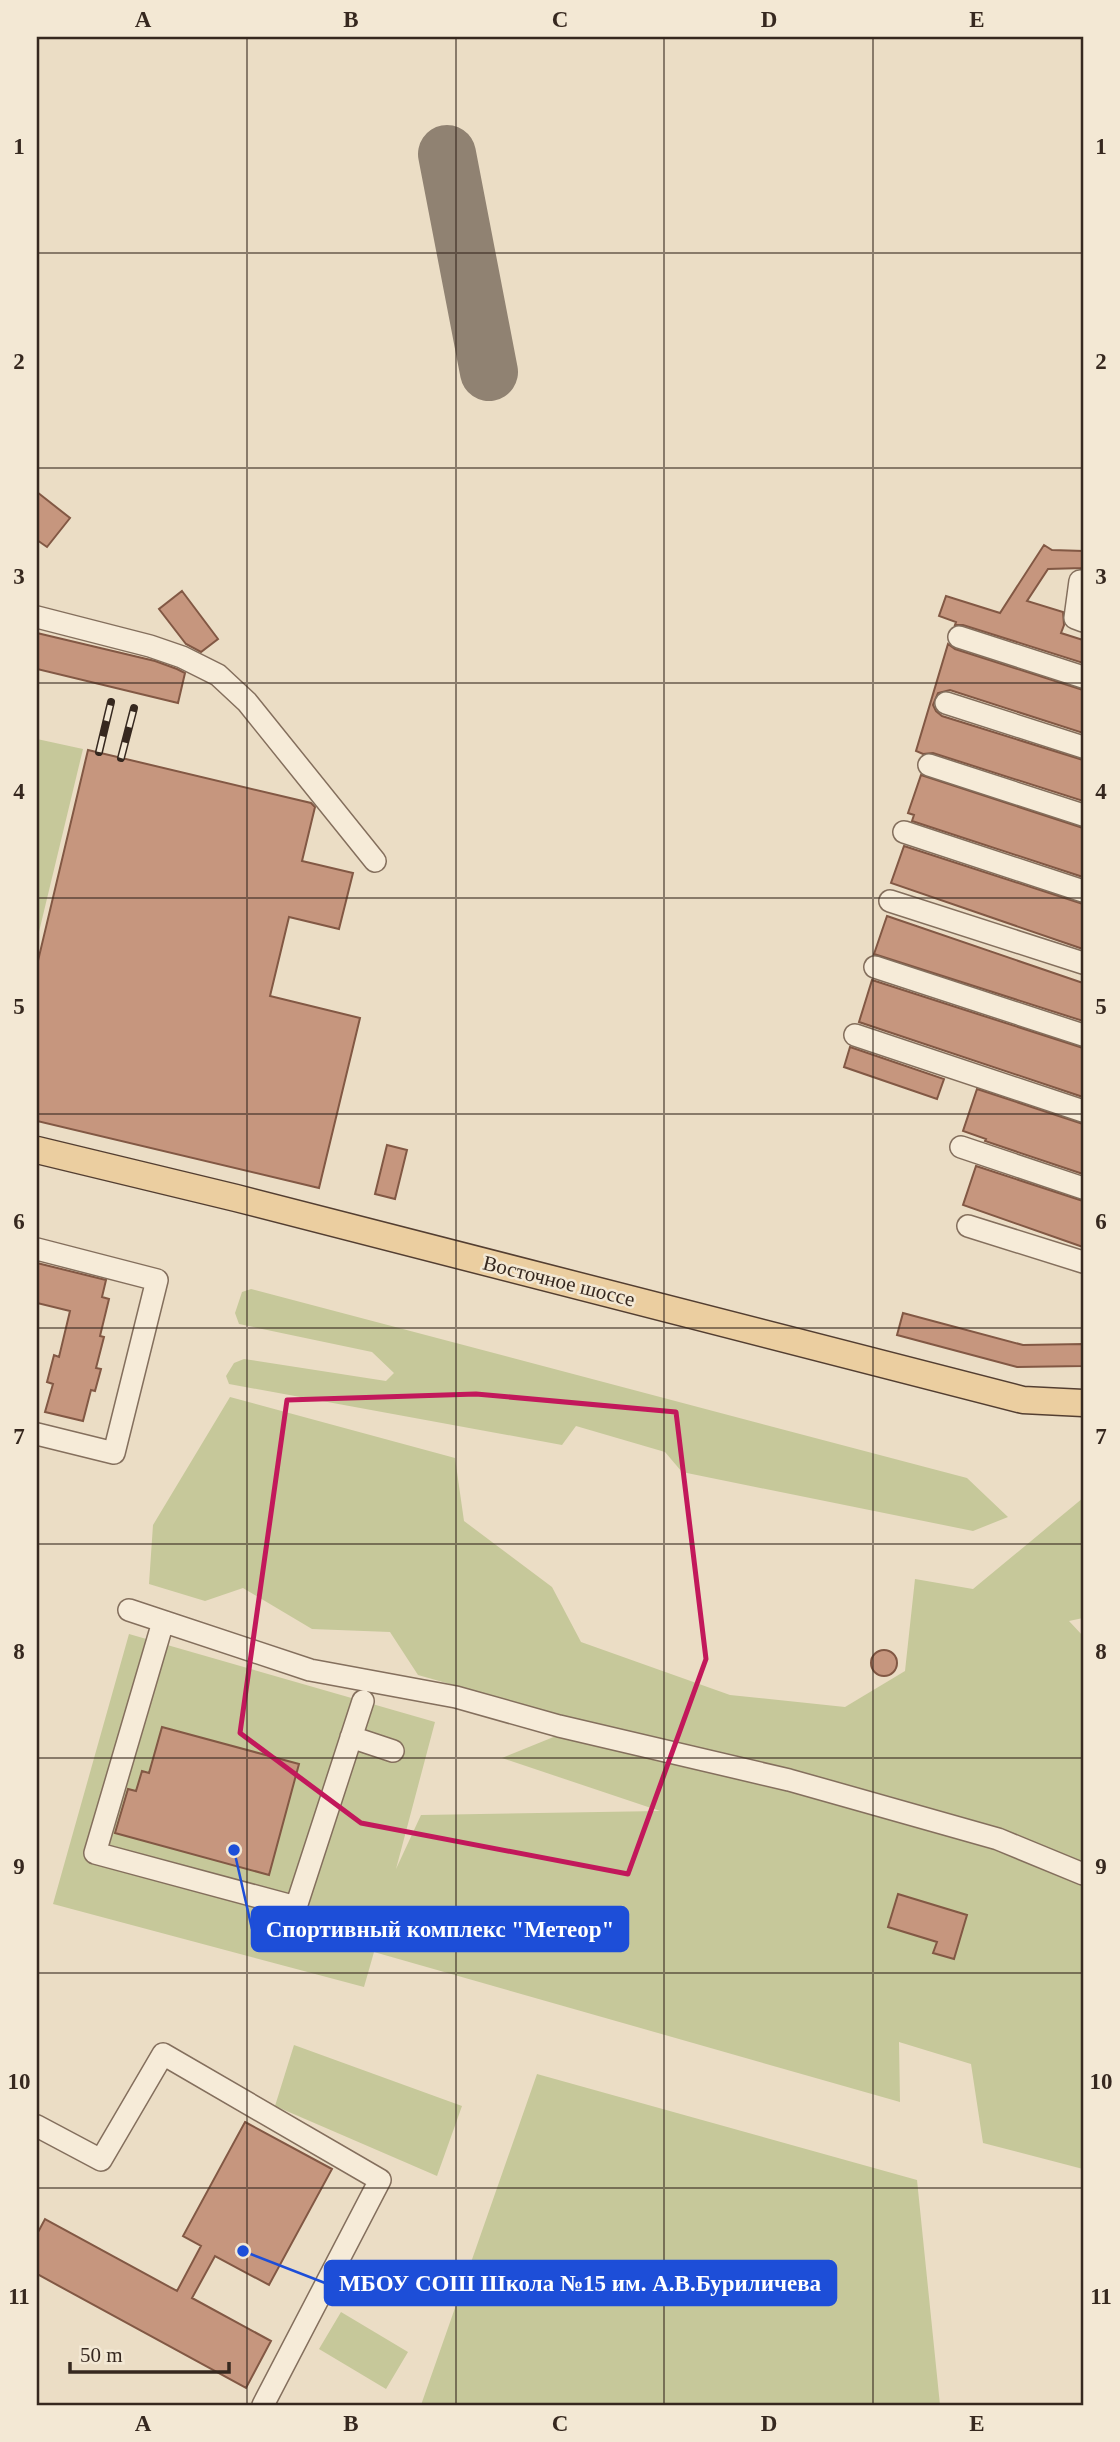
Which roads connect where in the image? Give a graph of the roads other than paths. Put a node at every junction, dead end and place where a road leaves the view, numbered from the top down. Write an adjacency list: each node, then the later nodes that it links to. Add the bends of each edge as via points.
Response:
1 (1083, 581): 3 (street, via 1075,618)
2 (37, 617): 11 (street, via 150,646 218,676 247,702)
3 (1083, 621)
4 (959, 637): 5 (street)
5 (1083, 677)
6 (946, 703): 7 (street)
7 (1083, 747)
8 (929, 765): 9 (street)
9 (1083, 815)
10 (904, 832): 12 (street)
11 (375, 860)
12 (1083, 891)
13 (890, 901): 14 (street)
14 (1083, 964)
15 (875, 967): 17 (street)
16 (855, 1035): 18 (street)
17 (1083, 1035)
18 (1083, 1111)
19 (961, 1147): 21 (street)
20 (37, 1150): 25 (main road, Восточное шоссе, via 1023,1400)
21 (1083, 1188)
22 (968, 1226): 24 (street)
23 (37, 1250): 26 (street, via 157,1280 114,1453)
24 (1083, 1262)
25 (1083, 1403)
26 (37, 1434)
27 (129, 1610): 28 (street)
28 (163, 1622): 30 (street, via 95,1853 296,1907); 32 (street, via 310,1670 456,1697 789,1780 999,1839)
29 (363, 1701): 30 (street)
30 (351, 1737): 31 (street)
31 (393, 1751)
32 (1083, 1874)
33 (37, 2126): 34 (street, via 101,2160 163,2054 380,2180)
34 (263, 2405)

